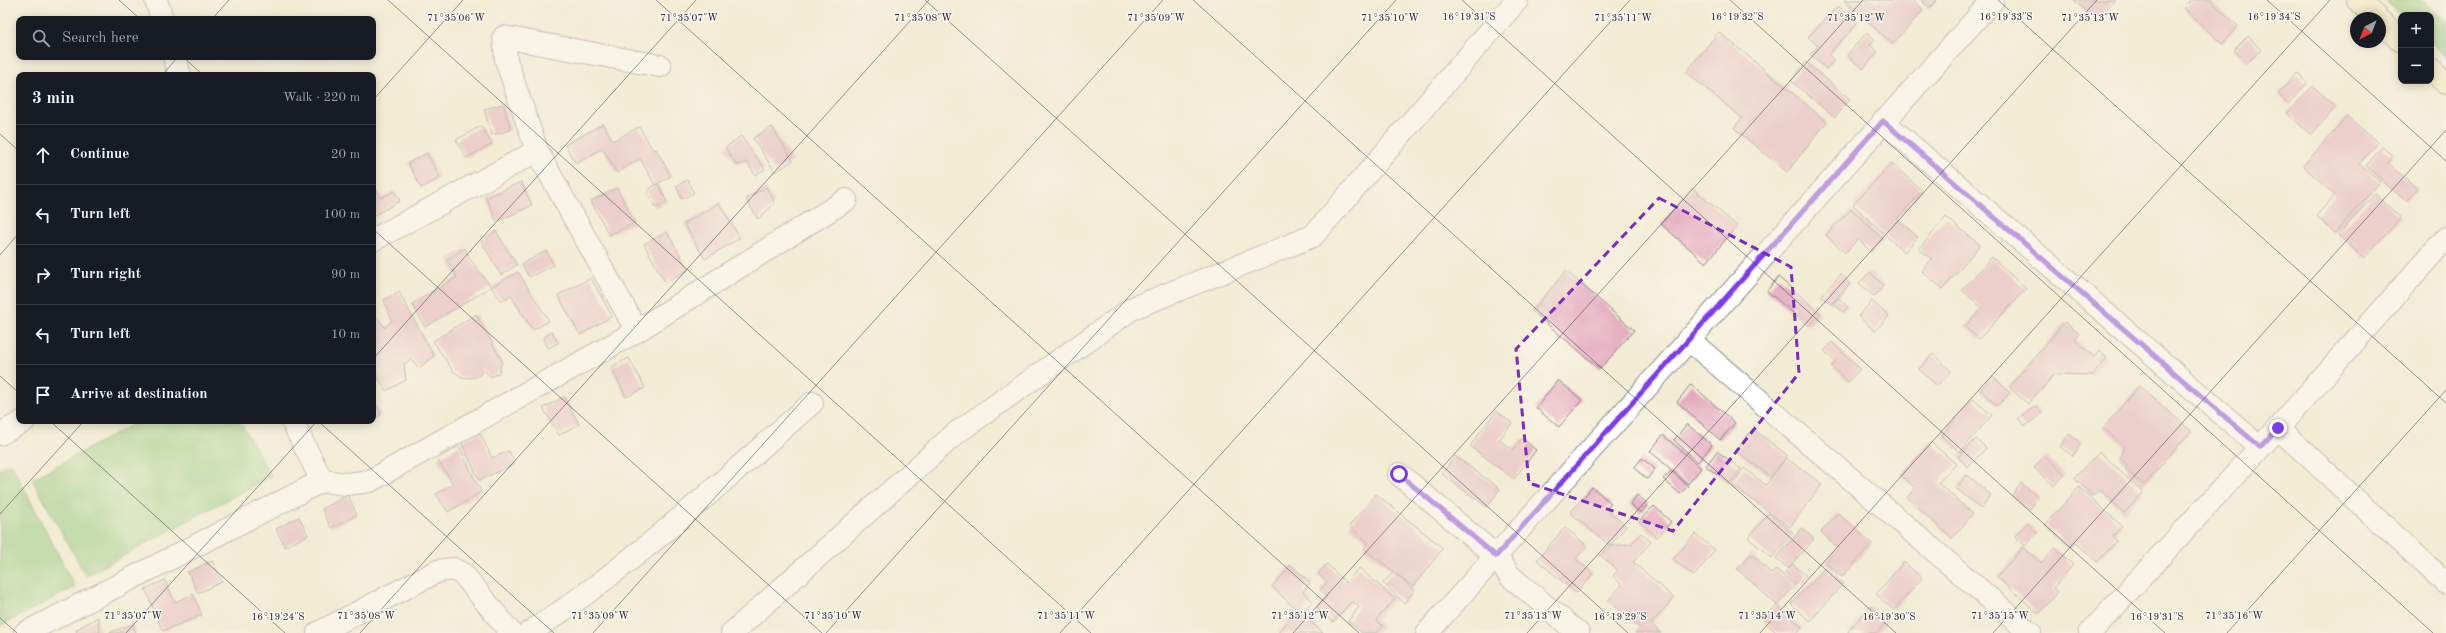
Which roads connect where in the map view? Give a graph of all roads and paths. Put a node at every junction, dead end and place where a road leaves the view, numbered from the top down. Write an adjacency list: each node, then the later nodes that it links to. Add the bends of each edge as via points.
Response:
1 (156, 0): 6 (street)
2 (1517, 0): 35 (street, via 1313,236 1133,308 956,434)
3 (1993, 0): 14 (street)
4 (2358, 0): 5 (main road)
5 (2371, 12)
6 (161, 16)
7 (2386, 26): 8 (main road)
8 (2398, 37)
9 (175, 60): 11 (street)
10 (660, 66): 15 (street, via 504,37 506,60)
11 (179, 72)
12 (2434, 72): 13 (main road)
13 (2446, 83)
14 (1883, 121): 20 (street); 26 (street)
15 (538, 151): 17 (street); 19 (street)
16 (846, 200): 19 (street)
17 (376, 238)
18 (2446, 238): 24 (street)
19 (637, 332): 28 (street, via 370,481 347,484)
20 (1688, 339): 29 (street); 38 (street)
21 (812, 404): 34 (street, via 643,550 570,606)
22 (18, 424): 25 (street)
23 (294, 424): 28 (street)
24 (2278, 428): 26 (street); 30 (street)
25 (0, 434)
26 (2260, 447): 39 (street)
27 (1399, 474): 29 (street)
28 (322, 481): 31 (street)
29 (1496, 556): 36 (street); 37 (street, via 1510,576)
30 (2446, 583)
31 (25, 633)
32 (318, 633): 33 (street, via 438,571 453,569 464,575)
33 (511, 633)
34 (529, 633)
35 (732, 633)
36 (1427, 633)
37 (1578, 633)
38 (2030, 633)
39 (2090, 633)

